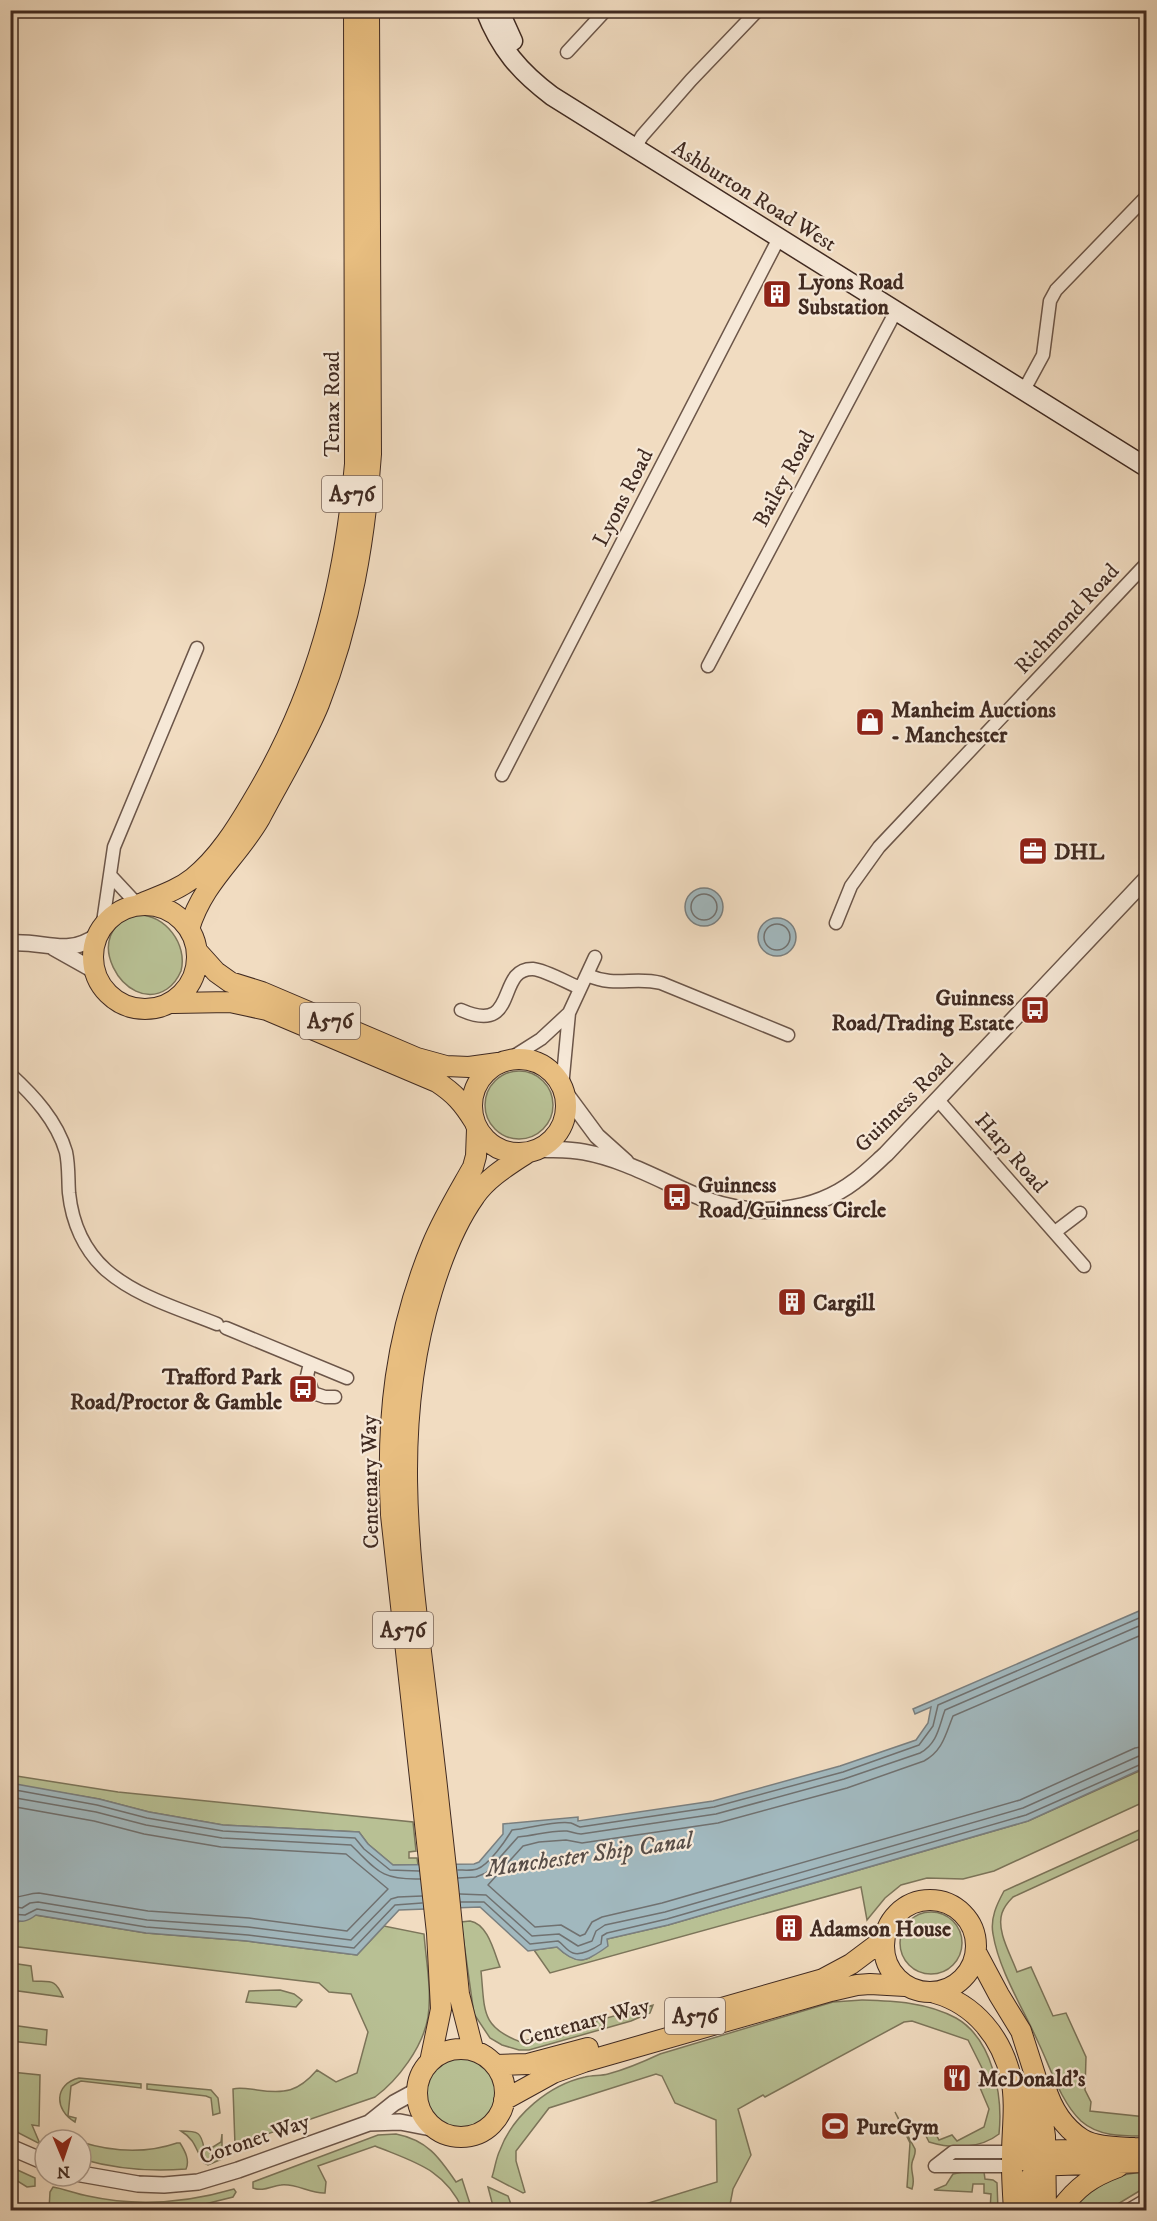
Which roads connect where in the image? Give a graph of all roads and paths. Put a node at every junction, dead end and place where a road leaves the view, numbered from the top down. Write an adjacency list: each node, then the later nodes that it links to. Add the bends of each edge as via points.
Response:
1 (354, 10): 21 (main road, Tenax Road / A576, via 355,464 339,584 326,638 299,710 276,763 242,818 220,850 192,879)
2 (369, 10): 23 (main road, Tenax Road / A576, via 371,454 358,571 318,705 294,756 254,828 201,897)
3 (485, 10): 8 (main road, Ashburton Road West, via 505,50 527,77)
4 (499, 10): 8 (main road, Ashburton Road West, via 513,40)
5 (606, 10): 7 (street)
6 (758, 10): 9 (street, via 691,80)
7 (567, 52)
8 (552, 96): 9 (main road, Ashburton Road West)
9 (635, 148): 11 (main road, Ashburton Road West)
10 (1146, 197): 13 (street, via 1056,290 1050,301 1043,355)
11 (779, 238): 12 (main road, Ashburton Road West); 18 (street, Lyons Road)
12 (896, 311): 13 (main road, Ashburton Road West); 17 (street, Bailey Road)
13 (1024, 390): 14 (main road, Ashburton Road West)
14 (1146, 467)
15 (1146, 564): 22 (street, Richmond Road, via 879,847 851,886)
16 (197, 648): 19 (street, via 114,847)
17 (708, 666)
18 (502, 775)
19 (110, 875): 21 (street); 24 (street)
20 (1146, 879): 39 (street, Guinness Road)
21 (139, 904): 23 (main road, A576, via 169,911); 24 (main road, A576, via 115,914)
22 (836, 923)
23 (189, 929): 27 (main road, A576)
24 (100, 932): 26 (street, via 79,946); 29 (main road, via 93,953)
25 (10, 943): 26 (street)
26 (51, 946): 29 (street)
27 (198, 952): 32 (main road, via 197,970 189,987); 36 (main road, A576, via 230,982 417,1058 470,1067)
28 (595, 957): 30 (street)
29 (95, 971): 32 (main road, A576, via 107,993 127,1007 143,1010)
30 (587, 975): 31 (street); 35 (street, via 604,982 661,983)
31 (580, 988): 33 (street, via 539,970 527,970 517,976 495,1013 482,1017); 34 (street)
32 (174, 1003): 40 (main road, A576, via 230,1002 267,1010 437,1082 463,1103)
33 (461, 1010)
34 (569, 1013): 36 (street, via 541,1039); 38 (street)
35 (788, 1035)
36 (503, 1062): 38 (main road, A576, via 528,1060 542,1065); 40 (main road, A576, via 482,1077 474,1089 471,1103)
37 (10, 1074): 46 (street, via 39,1104 61,1138 75,1224 105,1269 143,1294)
38 (562, 1088): 41 (main road, A576, via 566,1104 559,1131 551,1141); 42 (street, Guinness Road, via 597,1136)
39 (938, 1100): 42 (street, Guinness Road, via 855,1182 795,1209 731,1207); 44 (street, Harp Road)
40 (475, 1125): 41 (main road, A576, via 497,1148 510,1153); 47 (main road, Centenary Way / A576, via 476,1156 433,1243 413,1296)
41 (533, 1151): 42 (street, Guinness Road, via 585,1152); 47 (main road, Centenary Way / A576, via 499,1172 476,1194 437,1274)
42 (630, 1166)
43 (1080, 1213): 44 (street)
44 (1055, 1232): 45 (street, Harp Road)
45 (1084, 1266)
46 (310, 1363): 48 (street); 49 (street, via 307,1376 313,1393)
47 (404, 1374): 50 (main road, Centenary Way / A576, via 399,1415)
48 (347, 1378)
49 (335, 1397)
50 (445, 1932): 56 (main road, A576); 57 (main road, A576, via 442,1999)
51 (883, 1940): 52 (main road, A576, via 893,1917 902,1909 925,1900 938,1901 961,1912 969,1922); 53 (main road, via 887,1966); 58 (main road, Centenary Way / A576, via 823,1979 548,2059)
52 (976, 1952): 54 (main road, via 963,1979); 55 (main road, A576)
53 (905, 1986): 54 (main road, A576); 60 (main road, Centenary Way / A576, via 857,1985 707,2026 553,2073)
54 (935, 1993): 66 (main road, A576, via 974,2013 994,2036)
55 (1021, 2031): 64 (main road, via 1051,2102 1071,2129 1082,2139); 66 (main road)
56 (473, 2049): 57 (main road, via 448,2050); 58 (main road)
57 (430, 2062): 59 (main road, A576, via 420,2077)
58 (495, 2065): 60 (main road, via 502,2076)
59 (418, 2090): 61 (street); 62 (main road, via 423,2117)
60 (504, 2100): 62 (main road, via 494,2122 485,2130 460,2137)
61 (369, 2123): 62 (street, via 400,2122); 67 (street, Coronet Way, via 198,2181 138,2184)
62 (436, 2129)
63 (10, 2147): 65 (street)
64 (1138, 2155): 66 (main road); 72 (main road, via 1090,2179)
65 (33, 2157)
66 (1034, 2157): 66 (street, via 935,2166 953,2152); 69 (main road, A576); 70 (main road); 71 (main road, A576)
67 (93, 2176)
68 (1146, 2200): 73 (street)
69 (1014, 2211)
70 (1028, 2211)
71 (1046, 2211)
72 (1060, 2211)
73 (1129, 2211)

